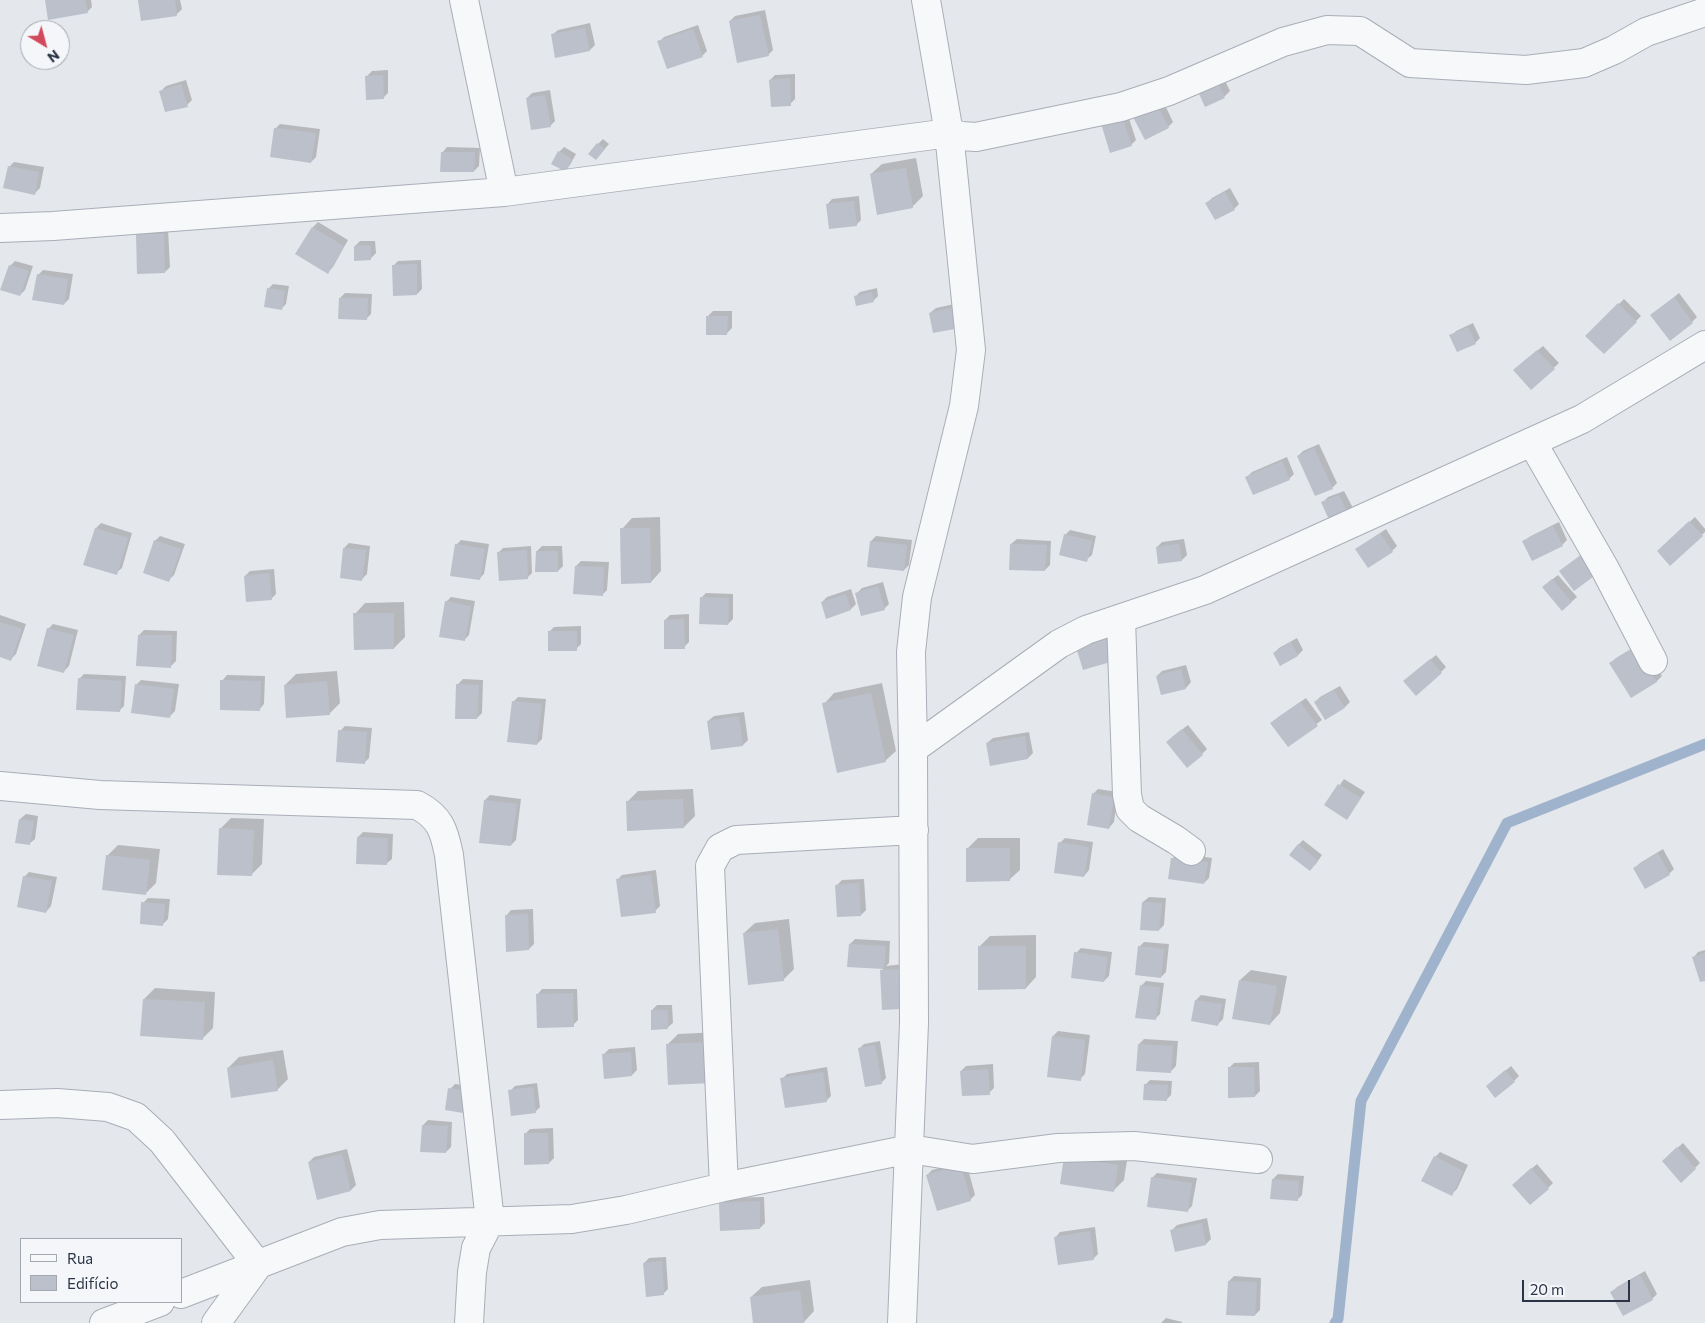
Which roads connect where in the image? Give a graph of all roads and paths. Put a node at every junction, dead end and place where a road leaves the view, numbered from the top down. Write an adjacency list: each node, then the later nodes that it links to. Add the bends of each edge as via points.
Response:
1 (464, 0): 5 (street)
2 (926, 0): 4 (street)
3 (1705, 12): 4 (street, via 1646,32 1584,63 1526,70 1410,63 1360,31 1327,30 1283,42 1169,91 1121,107 976,136)
4 (949, 133): 5 (street); 11 (street, via 971,350 964,406 917,597 911,652)
5 (504, 192): 6 (street)
6 (0, 228)
7 (1705, 344): 8 (street, via 1582,419)
8 (1532, 442): 9 (street, via 1205,590); 10 (street)
9 (1121, 619): 11 (street, via 1086,630 1059,644); 14 (street, via 1130,809)
10 (1653, 661)
11 (913, 749): 13 (street)
12 (0, 786): 19 (street, via 100,795 417,805 431,812 445,834 449,855)
13 (914, 830): 16 (street); 18 (street, via 736,840 720,848 710,866)
14 (1191, 851)
15 (0, 1105): 20 (street, via 57,1103 108,1107 136,1117 162,1141)
16 (910, 1149): 17 (street, via 973,1160 1058,1148 1134,1146); 18 (street); 26 (street)
17 (1258, 1158)
18 (724, 1187): 19 (street, via 572,1219)
19 (490, 1221): 20 (street, via 380,1225 342,1232); 25 (street, via 476,1248)
20 (258, 1265): 21 (street); 24 (street)
21 (182, 1294)
22 (157, 1303): 23 (street)
23 (104, 1323)
24 (216, 1323)
25 (469, 1323)
26 (902, 1323)

